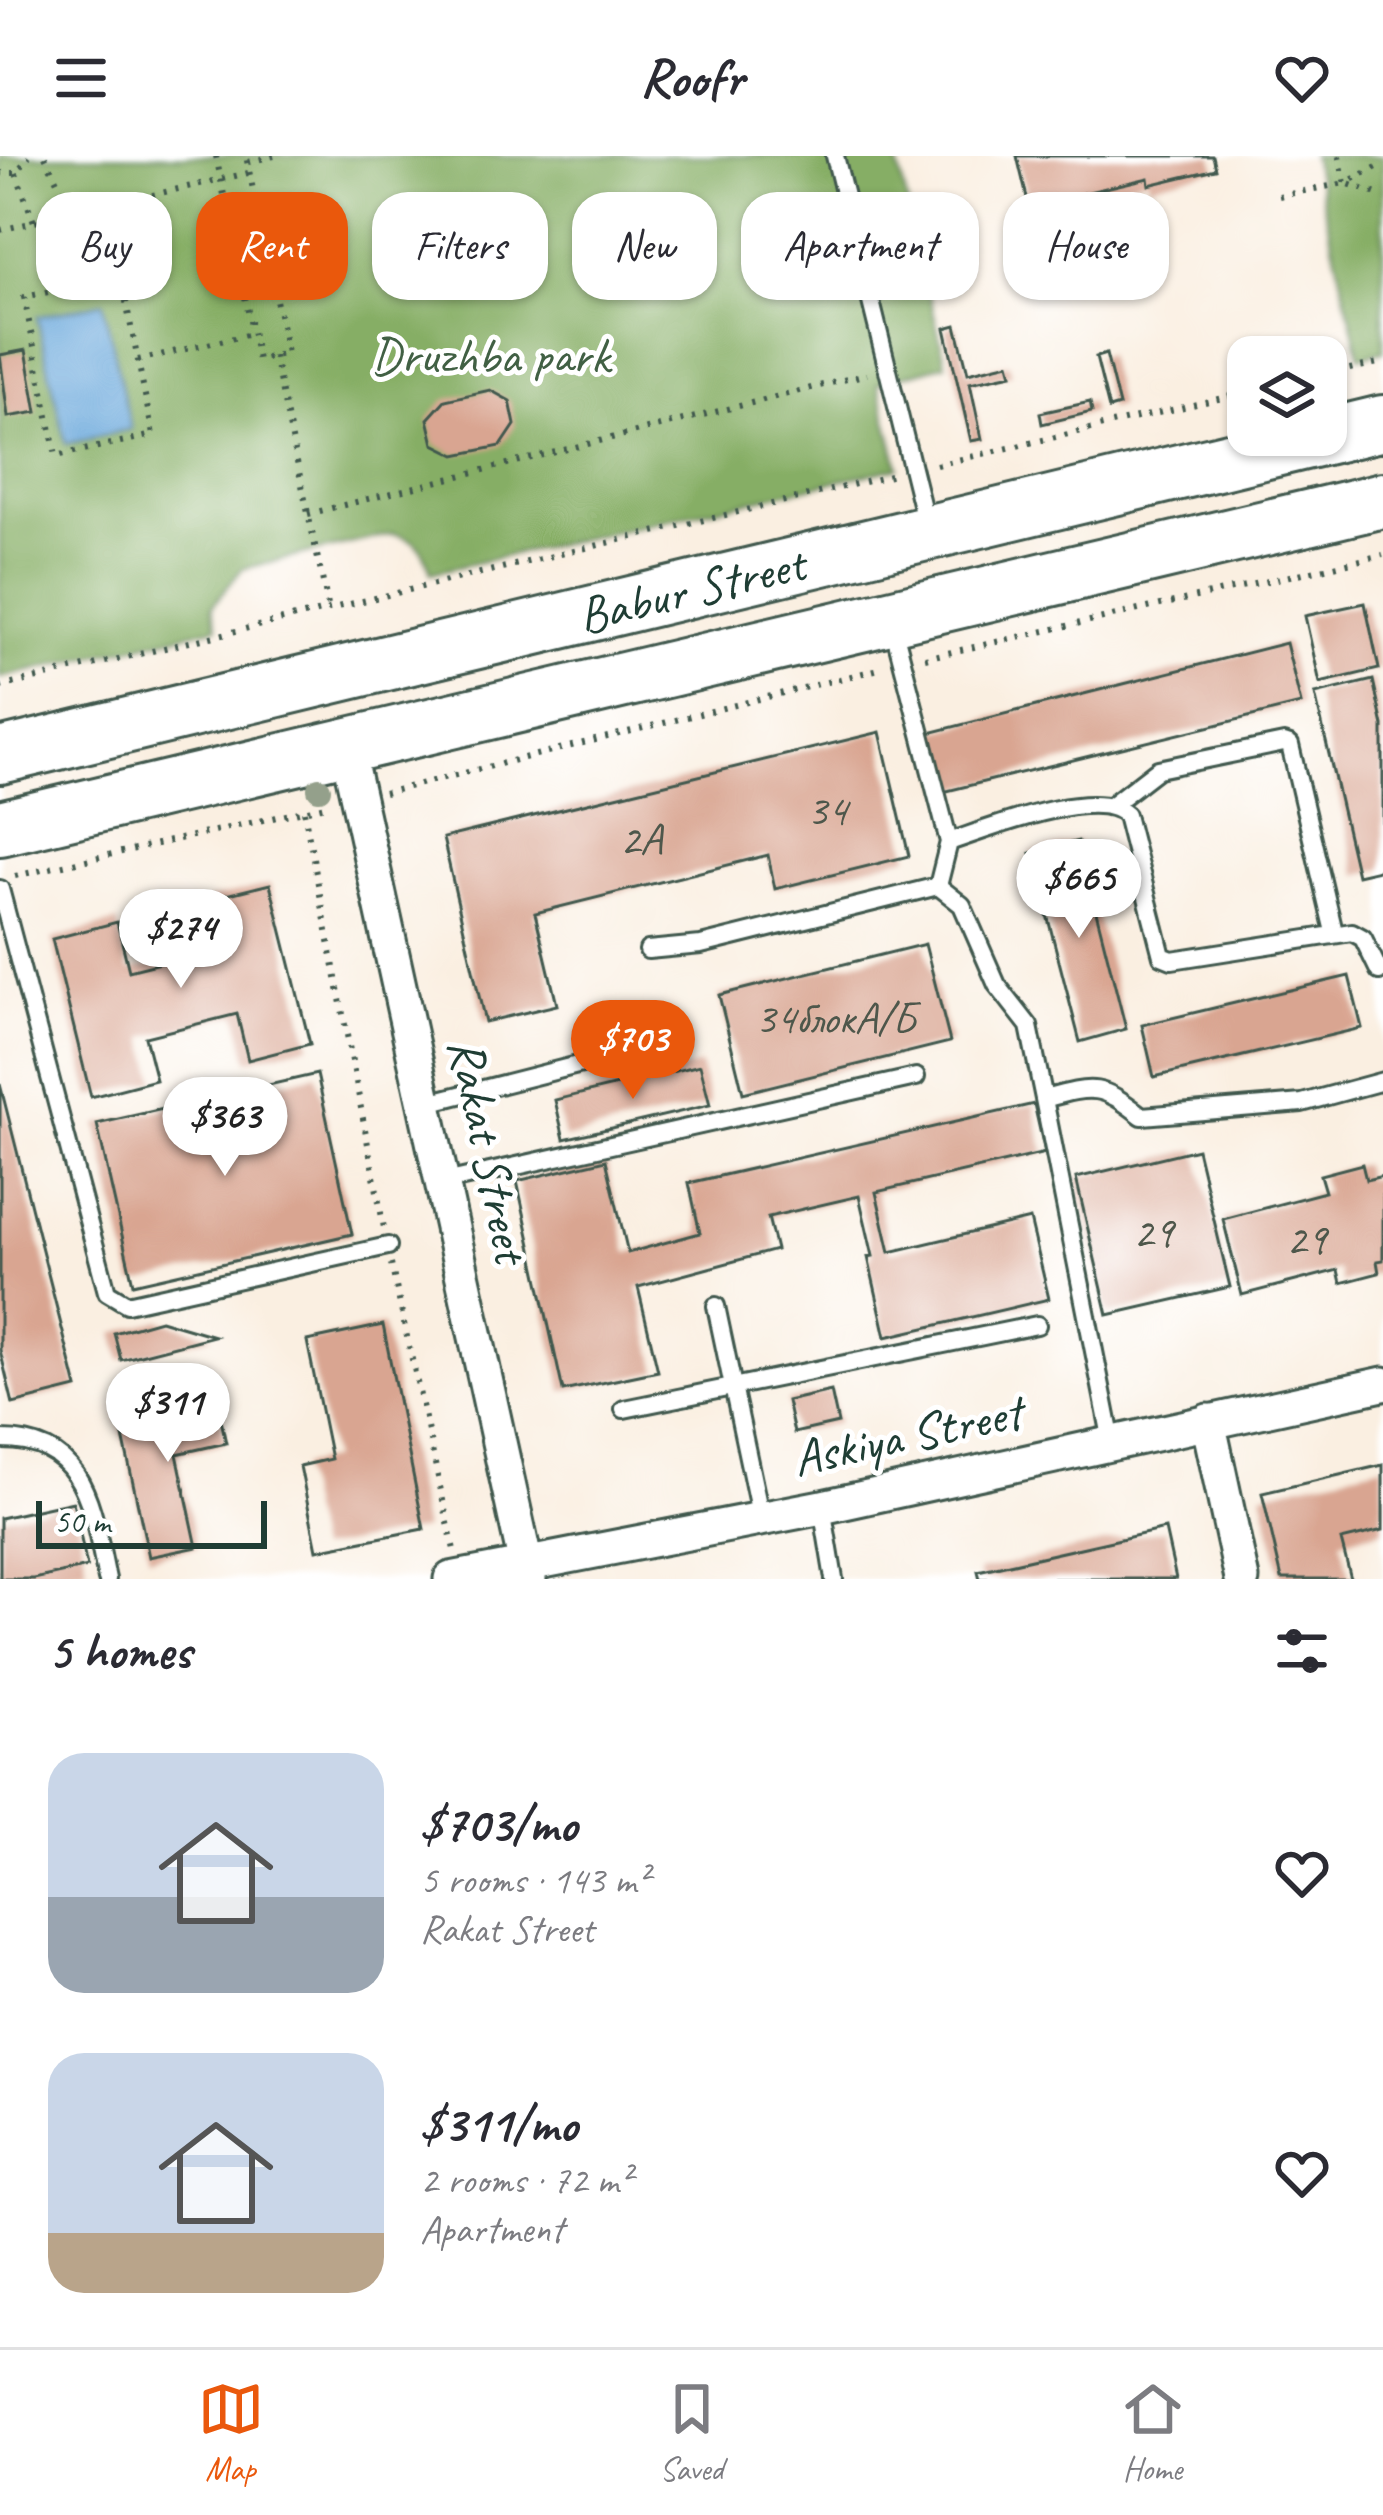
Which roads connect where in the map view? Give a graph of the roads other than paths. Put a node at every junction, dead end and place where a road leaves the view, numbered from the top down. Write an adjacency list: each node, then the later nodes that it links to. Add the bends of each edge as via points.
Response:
1 (836, 156): 4 (lane)
2 (1383, 423): 4 (main road, Babur Street)
3 (1383, 500): 7 (main road, Babur Street)
4 (928, 532): 5 (main road, Babur Street)
5 (805, 561): 6 (main road, via 831,592); 9 (main road, Babur Street)
6 (824, 633): 7 (main road, Babur Street); 8 (main road, Babur Street)
7 (896, 640): 12 (lane)
8 (346, 744): 11 (main road, Babur Street); 22 (street, Rakat Street)
9 (0, 756)
10 (1110, 806): 12 (lane, via 1043,812); 15 (lane, via 1126,815 1162,956); 15 (lane, via 1158,769 1290,745)
11 (0, 828)
12 (949, 842): 14 (lane)
13 (0, 884): 24 (lane, via 106,1292 127,1304)
14 (938, 886): 16 (lane, via 701,945); 21 (lane, via 962,905 997,985 1029,1025)
15 (1334, 932): 17 (lane, via 1364,938)
16 (648, 950)
17 (1382, 977)
18 (625, 1053): 22 (lane)
19 (916, 1077): 23 (lane)
20 (1383, 1081): 21 (lane, via 1302,1103 1142,1116 1108,1090)
21 (1044, 1099): 32 (lane)
22 (428, 1103): 23 (street, Rakat Street)
23 (445, 1182): 35 (street, Rakat Street)
24 (388, 1246)
25 (716, 1306): 27 (lane)
26 (1037, 1325): 27 (lane)
27 (733, 1384): 29 (lane); 34 (lane)
28 (1383, 1384): 30 (street, Askiya Street)
29 (624, 1409)
30 (1208, 1421): 32 (street, Askiya Street); 39 (street)
31 (0, 1440): 37 (lane, via 45,1449 86,1486)
32 (1112, 1442): 33 (street, Askiya Street)
33 (822, 1507): 34 (street, Askiya Street); 38 (lane)
34 (761, 1519): 35 (street, Askiya Street)
35 (528, 1571): 36 (street, Askiya Street)
36 (456, 1578)
37 (107, 1579)
38 (834, 1579)
39 (1242, 1579)

